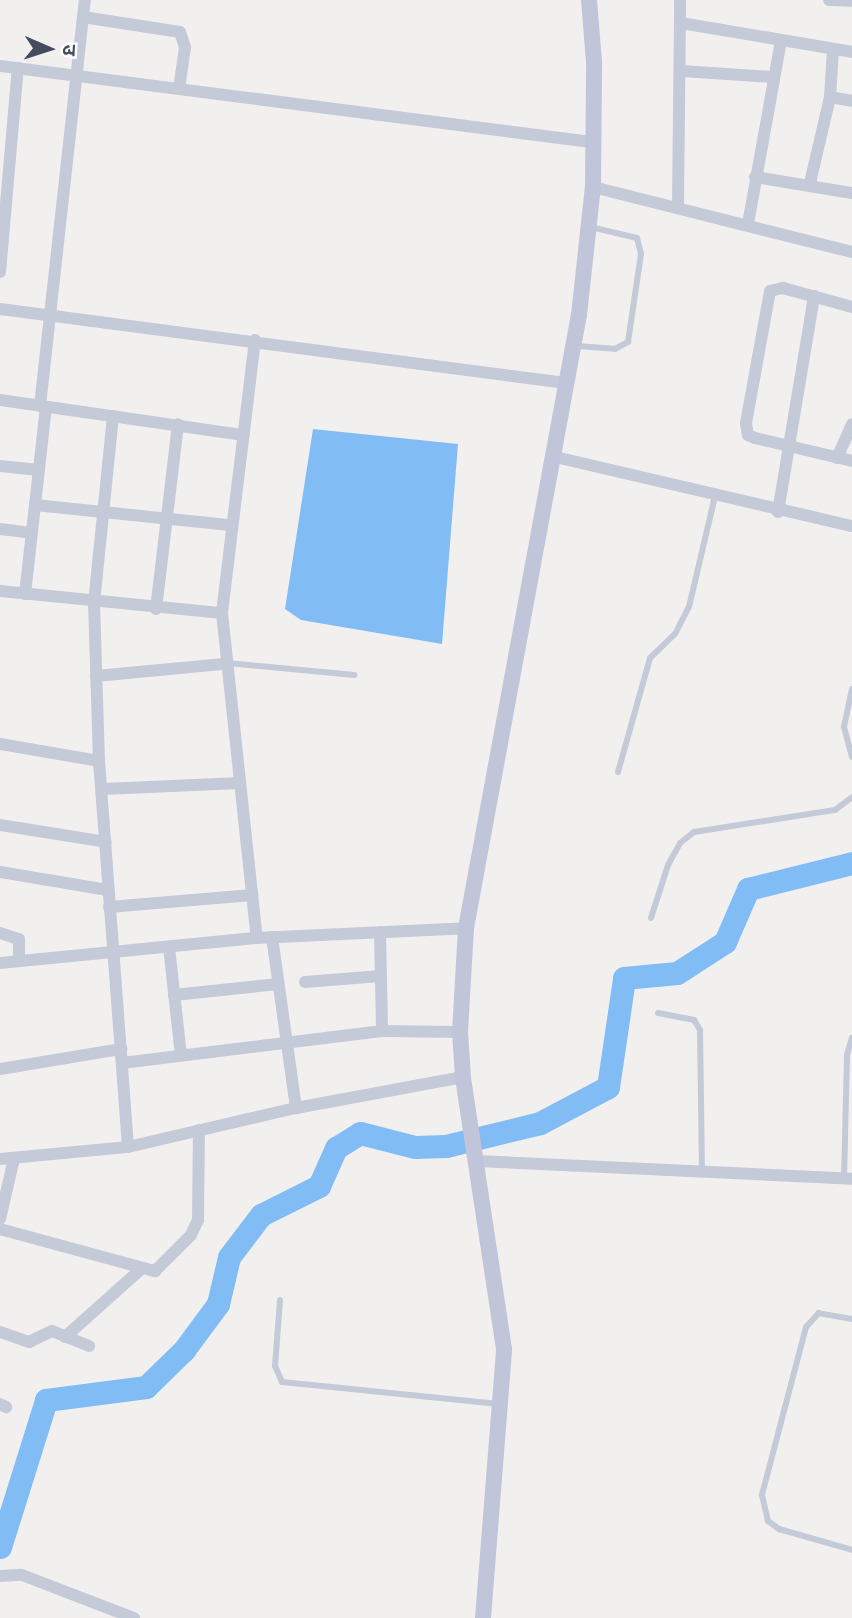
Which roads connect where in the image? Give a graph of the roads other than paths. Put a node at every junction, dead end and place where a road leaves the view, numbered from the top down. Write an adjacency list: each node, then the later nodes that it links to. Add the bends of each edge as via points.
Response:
1 (85, 0): 6 (street)
2 (589, 0): 19 (main road, via 594,62)
3 (680, 0): 7 (street)
4 (829, 0): 5 (street)
5 (852, 1)
6 (83, 17): 15 (street); 16 (street, via 180,32 186,47)
7 (681, 23): 8 (street); 13 (street)
8 (781, 40): 9 (street); 14 (street)
9 (833, 49): 10 (street); 17 (street)
10 (852, 52)
11 (0, 66): 12 (street)
12 (18, 68): 15 (street); 28 (street)
13 (682, 71): 14 (street); 24 (street)
14 (774, 77): 20 (street)
15 (77, 78): 16 (street); 32 (street)
16 (179, 89): 19 (street)
17 (831, 97): 18 (street); 21 (street)
18 (852, 101)
19 (592, 142): 22 (main road)
20 (755, 177): 21 (street); 25 (street)
21 (810, 183): 23 (street)
22 (593, 187): 24 (street); 26 (main road)
23 (852, 193)
24 (678, 205): 25 (street)
25 (748, 224): 27 (street)
26 (589, 227): 34 (main road); 34 (lane, via 628,234 641,244 631,336 622,348)
27 (852, 252)
28 (0, 272)
29 (814, 296): 30 (street); 42 (street); 42 (street, via 783,288 770,291 746,423 748,435)
30 (852, 307)
31 (0, 309): 32 (street)
32 (49, 312): 33 (street); 37 (street)
33 (255, 340): 35 (street); 41 (street)
34 (573, 345): 35 (main road)
35 (566, 383): 43 (main road)
36 (0, 400): 37 (street)
37 (43, 407): 38 (street); 47 (street)
38 (113, 416): 39 (street); 50 (street)
39 (178, 424): 41 (street); 52 (street)
40 (852, 424): 44 (street)
41 (244, 435): 53 (street)
42 (789, 447): 44 (street); 51 (street)
43 (551, 456): 48 (street); 80 (main road)
44 (837, 458): 45 (street)
45 (852, 461)
46 (0, 466): 47 (street)
47 (39, 470): 49 (street)
48 (715, 496): 51 (street); 69 (lane, via 686,615 675,634 650,658)
49 (35, 505): 50 (street); 56 (street)
50 (101, 510): 52 (street); 59 (street)
51 (778, 512): 54 (street)
52 (166, 517): 53 (street); 60 (street)
53 (230, 524): 61 (street)
54 (852, 526)
55 (0, 529): 56 (street)
56 (32, 533): 58 (street)
57 (0, 591): 58 (street)
58 (25, 594): 59 (street)
59 (94, 602): 60 (street); 64 (street)
60 (156, 609): 61 (street)
61 (222, 613): 62 (street)
62 (224, 664): 63 (lane, via 239,661); 64 (street); 70 (street)
63 (354, 675)
64 (96, 676): 68 (street)
65 (852, 689): 67 (lane, via 844,727)
66 (0, 744): 68 (street)
67 (852, 757)
68 (99, 761): 71 (street)
69 (618, 772)
70 (240, 783): 71 (street); 77 (street)
71 (103, 789): 74 (street)
72 (852, 797): 79 (lane, via 835,810 694,832 680,843 668,865)
73 (0, 825): 74 (street)
74 (106, 842): 76 (street)
75 (0, 872): 76 (street)
76 (107, 890): 78 (street)
77 (252, 895): 78 (street); 84 (street)
78 (109, 907): 86 (street)
79 (651, 918)
80 (466, 928): 81 (street); 95 (main road)
81 (380, 932): 83 (street); 89 (street)
82 (0, 933): 87 (street, via 19,939)
83 (272, 937): 84 (street); 91 (street)
84 (257, 938): 85 (street)
85 (169, 947): 86 (street); 92 (street)
86 (114, 953): 87 (street); 99 (street)
87 (19, 961): 88 (street)
88 (0, 963)
89 (381, 976): 90 (street); 94 (street)
90 (305, 982)
91 (278, 984): 92 (street); 97 (street)
92 (174, 995): 98 (street)
93 (658, 1013): 108 (lane, via 694,1020 700,1030)
94 (382, 1031): 95 (street); 97 (street)
95 (460, 1032): 101 (main road)
96 (852, 1038): 109 (lane, via 847,1055)
97 (286, 1044): 98 (street); 102 (street)
98 (181, 1055): 99 (street)
99 (122, 1056): 100 (street); 104 (street)
100 (0, 1069)
101 (463, 1077): 102 (street); 105 (main road)
102 (296, 1108): 103 (street)
103 (199, 1130): 104 (street); 112 (street, via 196,1227 160,1268)
104 (128, 1147): 107 (street)
105 (475, 1155): 108 (street); 118 (main road, via 501,1314)
106 (0, 1159): 107 (street)
107 (14, 1159): 110 (street)
108 (702, 1169): 109 (street)
109 (848, 1179)
110 (0, 1218)
111 (0, 1229): 112 (street)
112 (141, 1269): 116 (street)
113 (280, 1300): 118 (lane, via 275,1366 282,1382)
114 (852, 1320): 119 (lane, via 819,1313 806,1327 762,1494 768,1521 779,1529)
115 (0, 1332): 116 (street, via 29,1342 47,1332)
116 (65, 1337): 117 (street)
117 (89, 1346)
118 (500, 1405): 122 (main road)
119 (852, 1550)
120 (0, 1576): 121 (street, via 22,1575)
121 (134, 1618)
122 (483, 1618)

